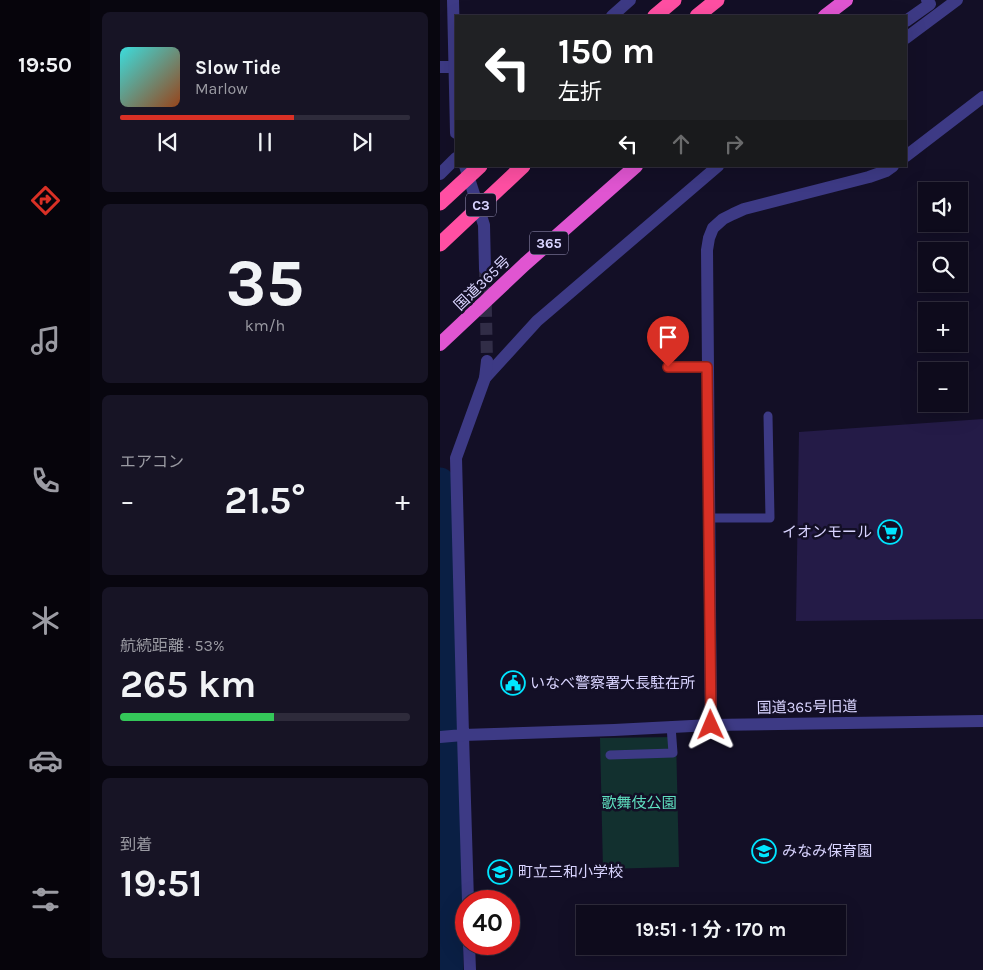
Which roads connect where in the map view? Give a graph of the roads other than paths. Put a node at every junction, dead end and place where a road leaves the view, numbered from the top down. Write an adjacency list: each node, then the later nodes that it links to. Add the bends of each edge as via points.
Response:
1 (452, 0): 16 (street)
2 (630, 0): 9 (street)
3 (660, 0): 10 (highway)
4 (674, 0): 11 (highway)
5 (717, 0): 12 (highway)
6 (846, 0): 13 (highway)
7 (957, 0): 15 (street)
8 (931, 1): 14 (street)
9 (613, 15)
10 (644, 15)
11 (656, 15)
12 (698, 15)
13 (826, 15)
14 (907, 20)
15 (907, 37)
16 (447, 67): 18 (street)
17 (983, 97): 19 (street)
18 (455, 126)
19 (907, 155)
20 (455, 159): 27 (street)
21 (465, 167): 30 (street, via 484,225)
22 (479, 167): 28 (highway, C3, bridge)
23 (522, 167): 29 (highway, C3, bridge)
24 (635, 167): 31 (highway, 国道365号 / 365)
25 (717, 167): 35 (street, via 537,321)
26 (892, 167): 34 (street, via 869,177 744,209 723,219 714,228 706,250)
27 (440, 174)
28 (440, 204)
29 (440, 244)
30 (485, 269)
31 (440, 344)
32 (487, 360): 35 (street)
33 (668, 367): 34 (lane)
34 (707, 367): 37 (street)
35 (485, 378): 41 (street, via 456,458)
36 (768, 416): 37 (lane, via 770,518)
37 (709, 518): 39 (street)
38 (983, 721): 39 (street, 国道365号旧道)
39 (711, 725): 40 (street, 国道365号旧道)
40 (671, 726): 41 (street, 国道365号旧道); 42 (lane, via 673,753)
41 (452, 736): 43 (street)
42 (610, 755)
43 (467, 890)
44 (469, 955): 45 (street)
45 (470, 970)

